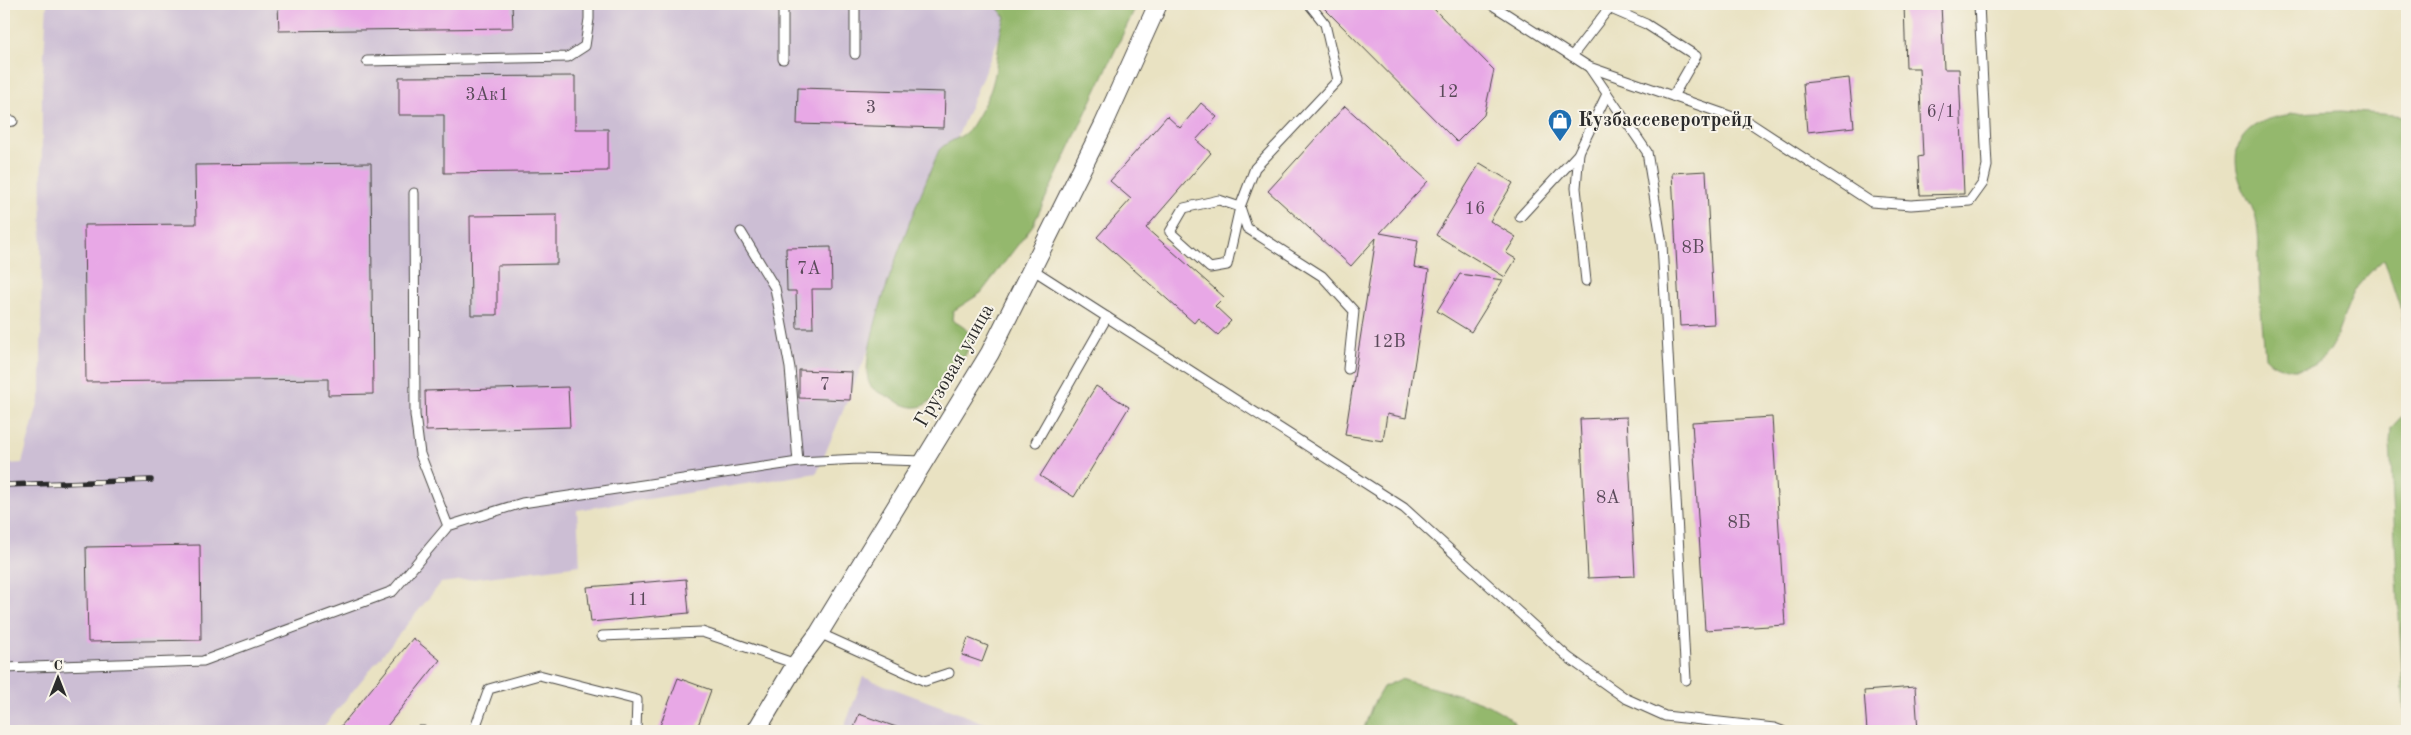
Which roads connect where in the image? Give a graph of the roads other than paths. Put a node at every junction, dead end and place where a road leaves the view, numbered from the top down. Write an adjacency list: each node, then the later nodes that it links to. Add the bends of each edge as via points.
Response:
1 (589, 4): 11 (lane, via 585,46 568,57)
2 (783, 4): 10 (lane)
3 (854, 4): 8 (lane)
4 (1158, 4): 20 (street, Грузовая улица, via 1103,126)
5 (1309, 4): 17 (lane, via 1325,24 1338,80 1256,168)
6 (1491, 4): 9 (lane)
7 (1980, 4): 14 (lane, via 1987,166 1983,183 1970,201 1911,205 1871,202 1750,123)
8 (855, 54)
9 (1572, 56): 12 (lane); 14 (lane, via 1608,8 1646,24 1696,56)
10 (783, 59)
11 (367, 61)
12 (1589, 67): 13 (lane); 14 (lane)
13 (1607, 94): 15 (lane); 33 (lane, via 1647,152 1662,244)
14 (1673, 96)
15 (1579, 152): 18 (lane); 21 (lane, via 1576,188)
16 (414, 193): 27 (lane, via 415,415 420,454)
17 (1240, 207): 17 (lane, via 1227,265 1210,268 1170,232 1184,208 1219,200); 23 (lane, via 1247,228 1322,276 1354,311)
18 (1520, 217)
19 (741, 232): 26 (lane, via 775,288 790,368)
20 (1032, 269): 22 (lane); 25 (street, Грузовая улица, via 990,353)
21 (1586, 281)
22 (1107, 316): 24 (lane); 39 (lane, via 1404,508 1569,658 1625,698 1665,716)
23 (1348, 369)
24 (1036, 442)
25 (923, 461): 26 (lane, via 860,459); 28 (street, Грузовая улица)
26 (798, 462): 27 (lane, via 522,503)
27 (448, 526): 31 (lane, via 393,591 203,661)
28 (819, 633): 30 (street, Грузовая улица); 32 (lane, via 925,681)
29 (602, 636): 30 (lane, via 702,632)
30 (796, 664): 38 (street, Грузовая улица)
31 (4, 668)
32 (949, 673)
33 (1686, 680)
34 (419, 731): 35 (lane)
35 (424, 731)
36 (474, 731): 37 (lane, via 489,689 539,675 637,700)
37 (636, 731)
38 (756, 731)
39 (1782, 731)

